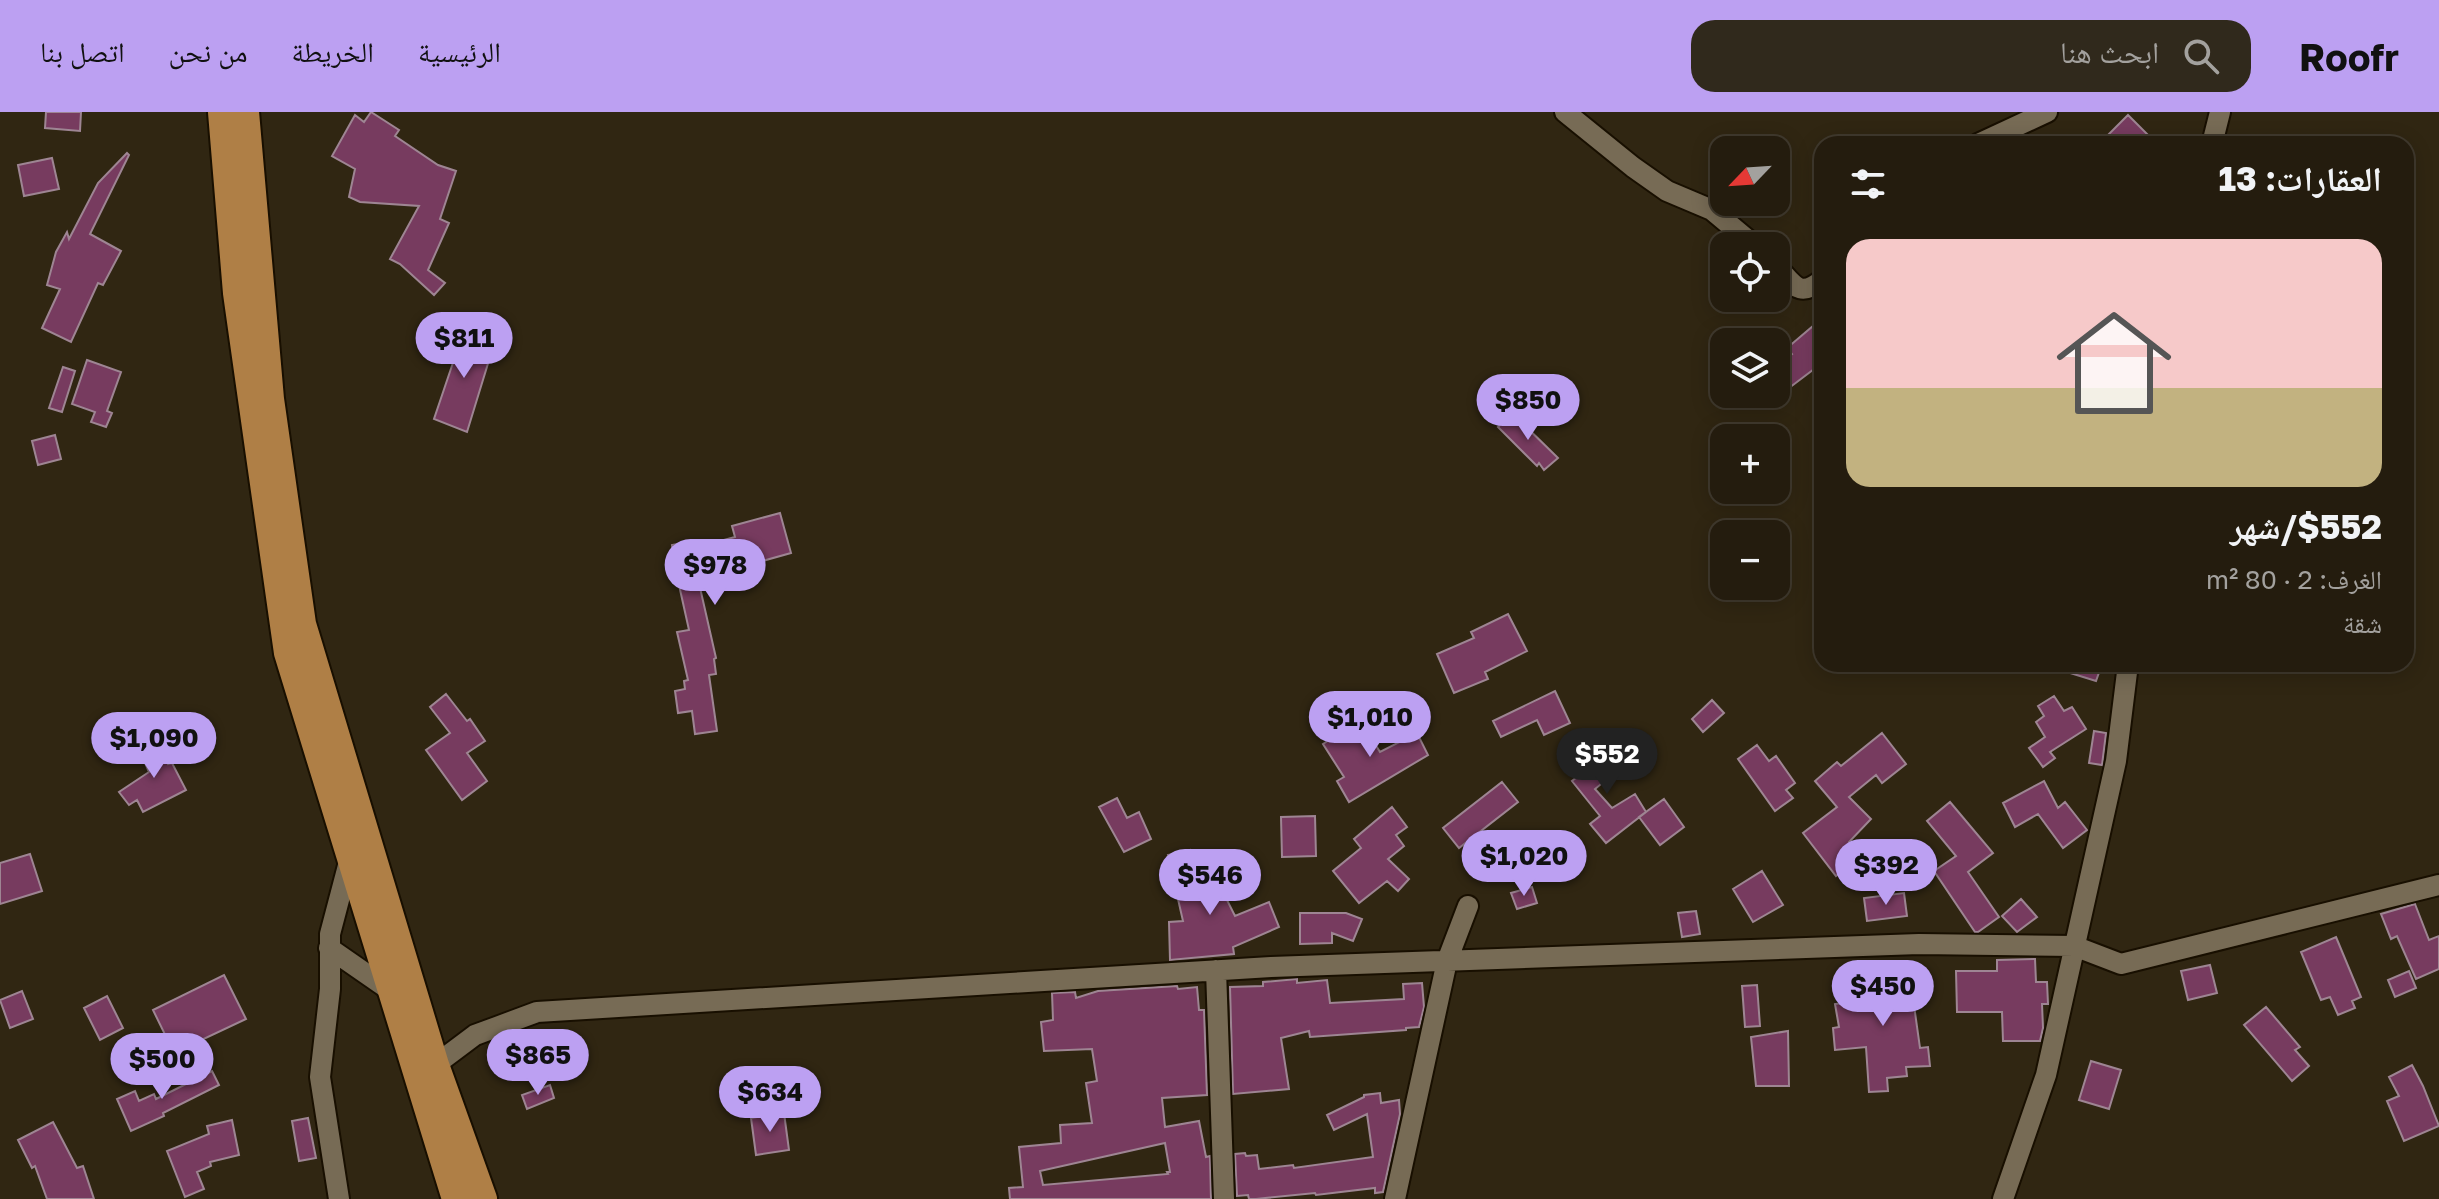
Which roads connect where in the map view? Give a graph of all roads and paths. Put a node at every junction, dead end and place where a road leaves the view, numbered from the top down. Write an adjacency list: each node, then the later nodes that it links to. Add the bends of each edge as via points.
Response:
1 (222, 112): 12 (highway, via 237,293 288,653)
2 (245, 112): 20 (highway, via 270,399 302,624)
3 (1565, 112): 8 (street, via 1667,191 1712,210)
4 (2047, 112): 6 (street)
5 (2220, 112): 7 (street)
6 (1995, 136)
7 (2214, 136)
8 (1738, 232)
9 (1790, 280): 10 (street, via 1805,290)
10 (1814, 287)
11 (2127, 672): 15 (street, via 2116,761)
12 (350, 858): 16 (street); 19 (highway)
13 (2439, 885): 15 (street, via 2121,964)
14 (1468, 906): 17 (street)
15 (2074, 946): 17 (street, via 1919,944); 26 (street, via 2046,1075)
16 (329, 948): 19 (street); 21 (street, via 320,1077)
17 (1447, 961): 18 (street); 25 (street)
18 (1216, 970): 20 (street, via 537,1012 475,1035); 24 (street)
19 (391, 991): 22 (highway)
20 (435, 1065): 23 (highway)
21 (339, 1199)
22 (456, 1199)
23 (483, 1199)
24 (1224, 1199)
25 (1395, 1199)
26 (2003, 1199)

